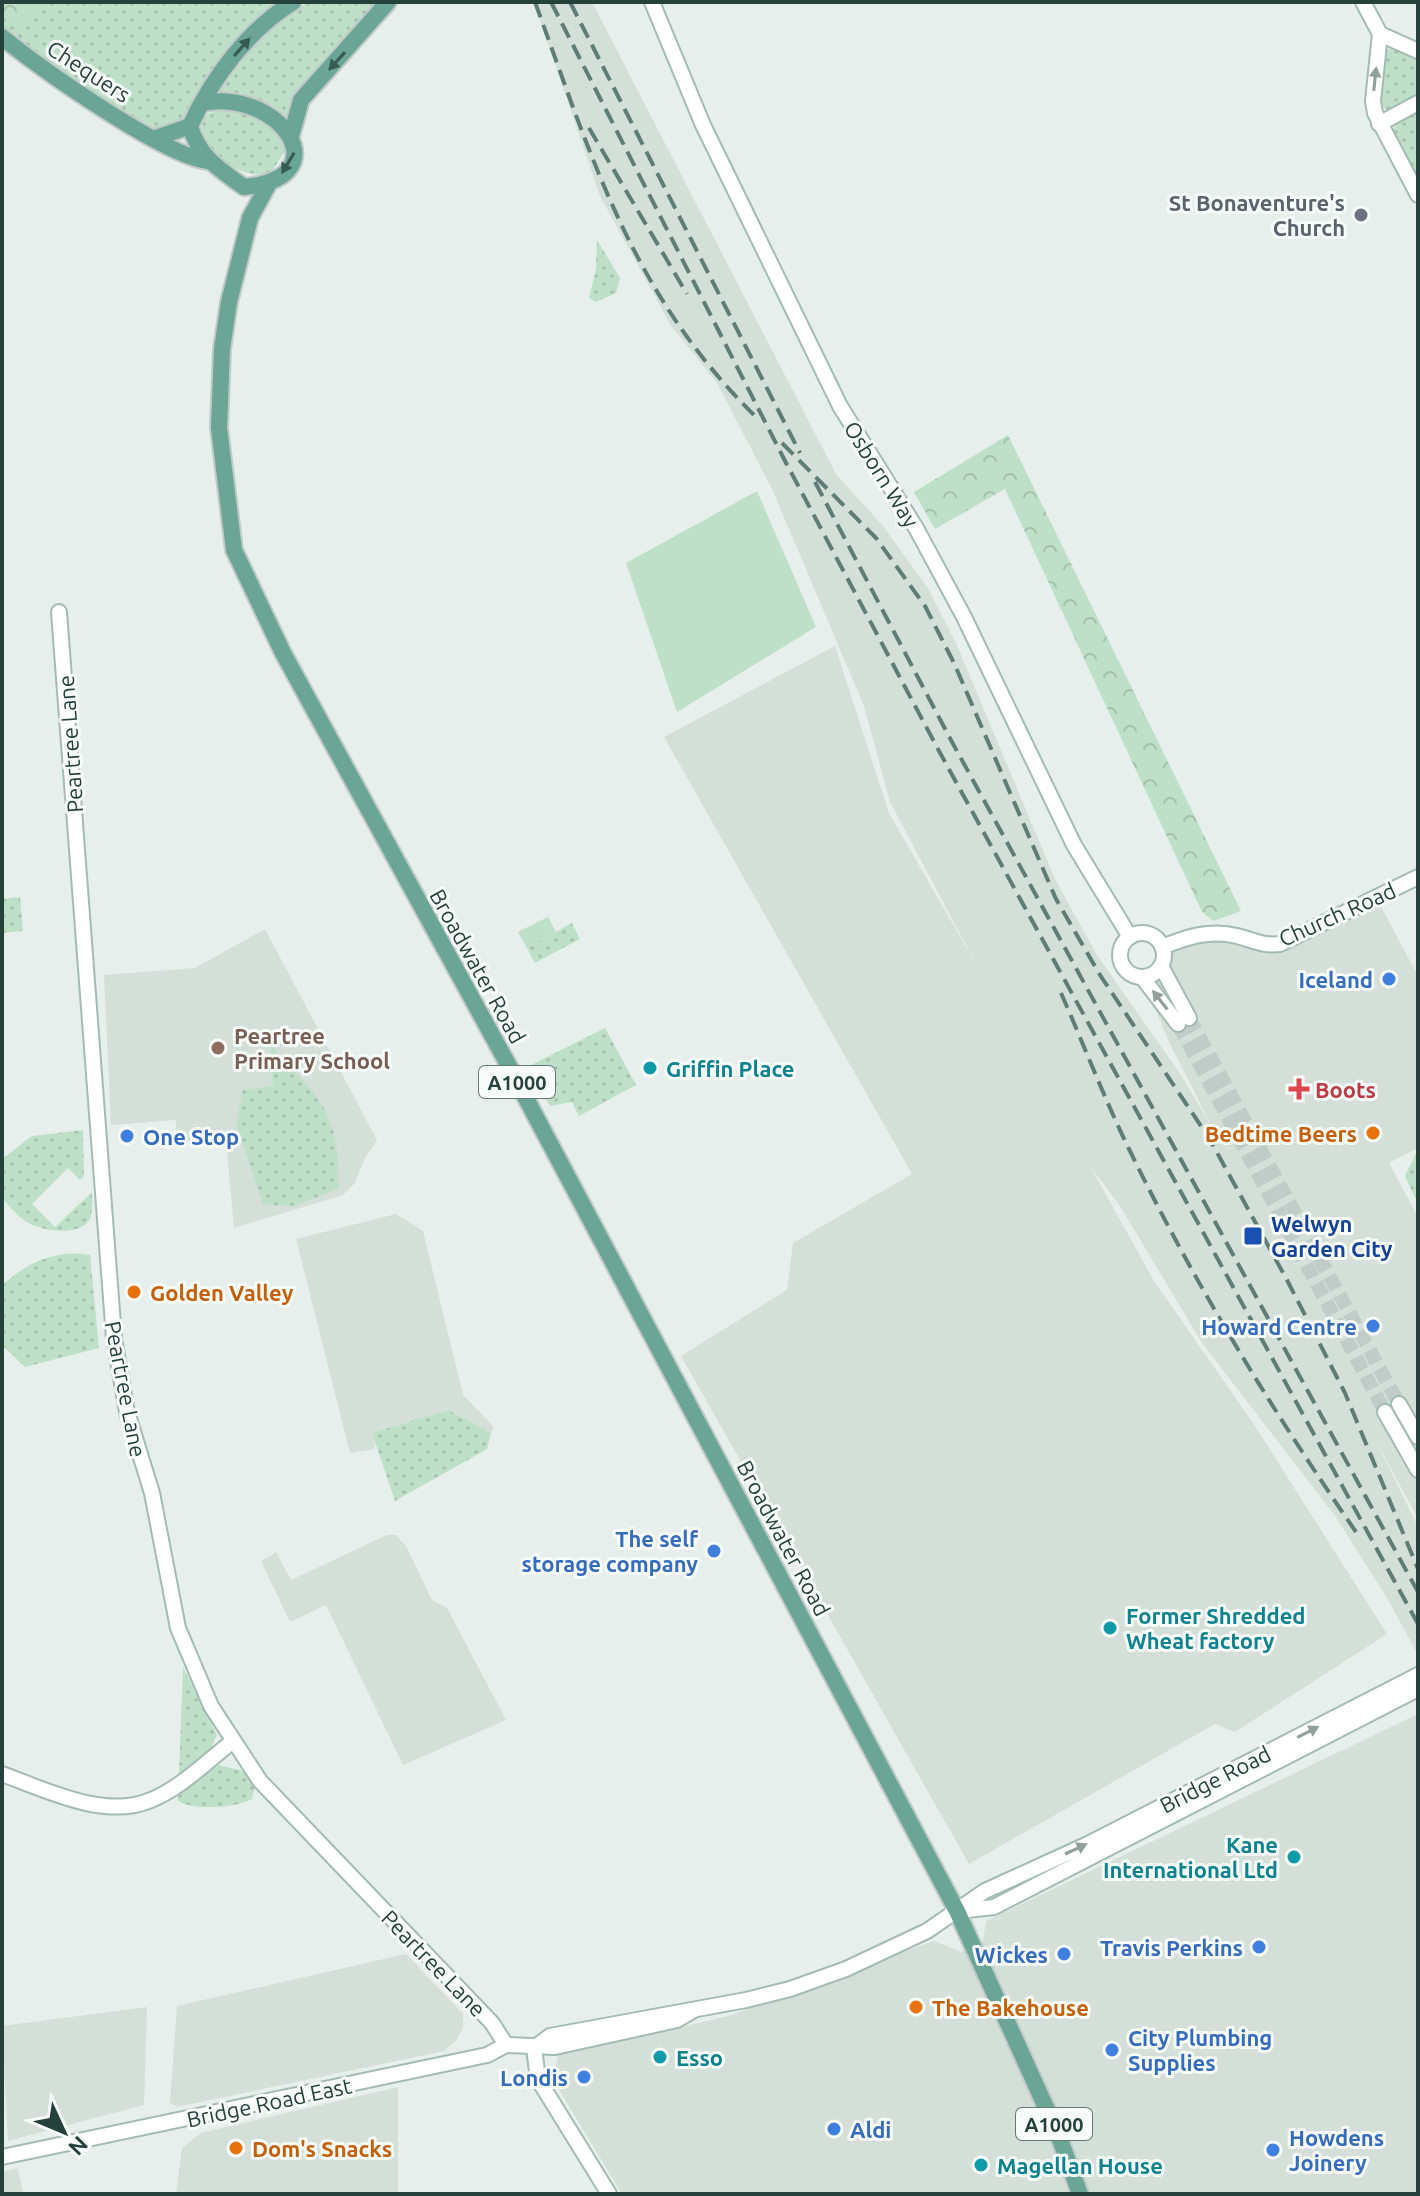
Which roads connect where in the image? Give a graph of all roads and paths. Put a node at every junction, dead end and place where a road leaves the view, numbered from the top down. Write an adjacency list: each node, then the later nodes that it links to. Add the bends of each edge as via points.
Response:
1 (293, 2): 8 (main road, one-way to 1, via 239,50)
2 (388, 2): 12 (main road, one-way to 12, via 301,100)
3 (652, 2): 21 (street, Osborn Way, via 703,125 833,392 916,528 1074,845)
4 (1363, 2): 5 (street)
5 (1380, 34): 7 (street); 10 (street, one-way to 5, via 1373,101)
6 (2, 37): 13 (main road, Chequers)
7 (1418, 51)
8 (203, 103): 11 (main road); 12 (main road, via 238,100 274,119)
9 (1418, 103): 10 (street)
10 (1379, 124): 17 (street)
11 (190, 126): 13 (main road); 14 (main road)
12 (291, 136): 15 (main road, A1000, one-way to 15, via 293,159)
13 (156, 138): 14 (main road, Chequers, via 190,159)
14 (208, 161): 16 (main road)
15 (268, 185): 16 (main road); 18 (main road, Broadwater Road / A1000)
16 (244, 187): 18 (main road, Broadwater Road / A1000)
17 (1418, 195)
18 (250, 218): 32 (main road, Broadwater Road / A1000, via 229,302 218,391 234,550 283,653 510,1068)
19 (59, 612): 30 (street, Peartree Lane, via 116,1349 178,1628 198,1680)
20 (1418, 877): 22 (street, Church Road, via 1280,944 1262,946 1216,932)
21 (1130, 937): 22 (street, via 1149,934); 24 (street, via 1121,961)
22 (1162, 947): 23 (street)
23 (1161, 966): 24 (street); 24 (street, one-way to 24, via 1183,1021)
24 (1142, 977)
25 (1399, 1404): 27 (street)
26 (1385, 1412): 28 (street)
27 (1418, 1437)
28 (1418, 1470)
29 (1416, 1681): 32 (street, Bridge Road, via 985,1891)
30 (232, 1742): 31 (street, via 165,1793 132,1806 55,1794); 33 (street, Peartree Lane, via 260,1781 492,2023)
31 (2, 1774)
32 (957, 1911): 34 (street, via 846,1969 790,1989 550,2036); 37 (main road, A1000)
33 (506, 2045): 34 (street, Bridge Road East); 35 (street, Bridge Road East, via 487,2055)
34 (534, 2048): 36 (street, via 538,2079)
35 (2, 2157)
36 (609, 2194)
37 (1080, 2194)

